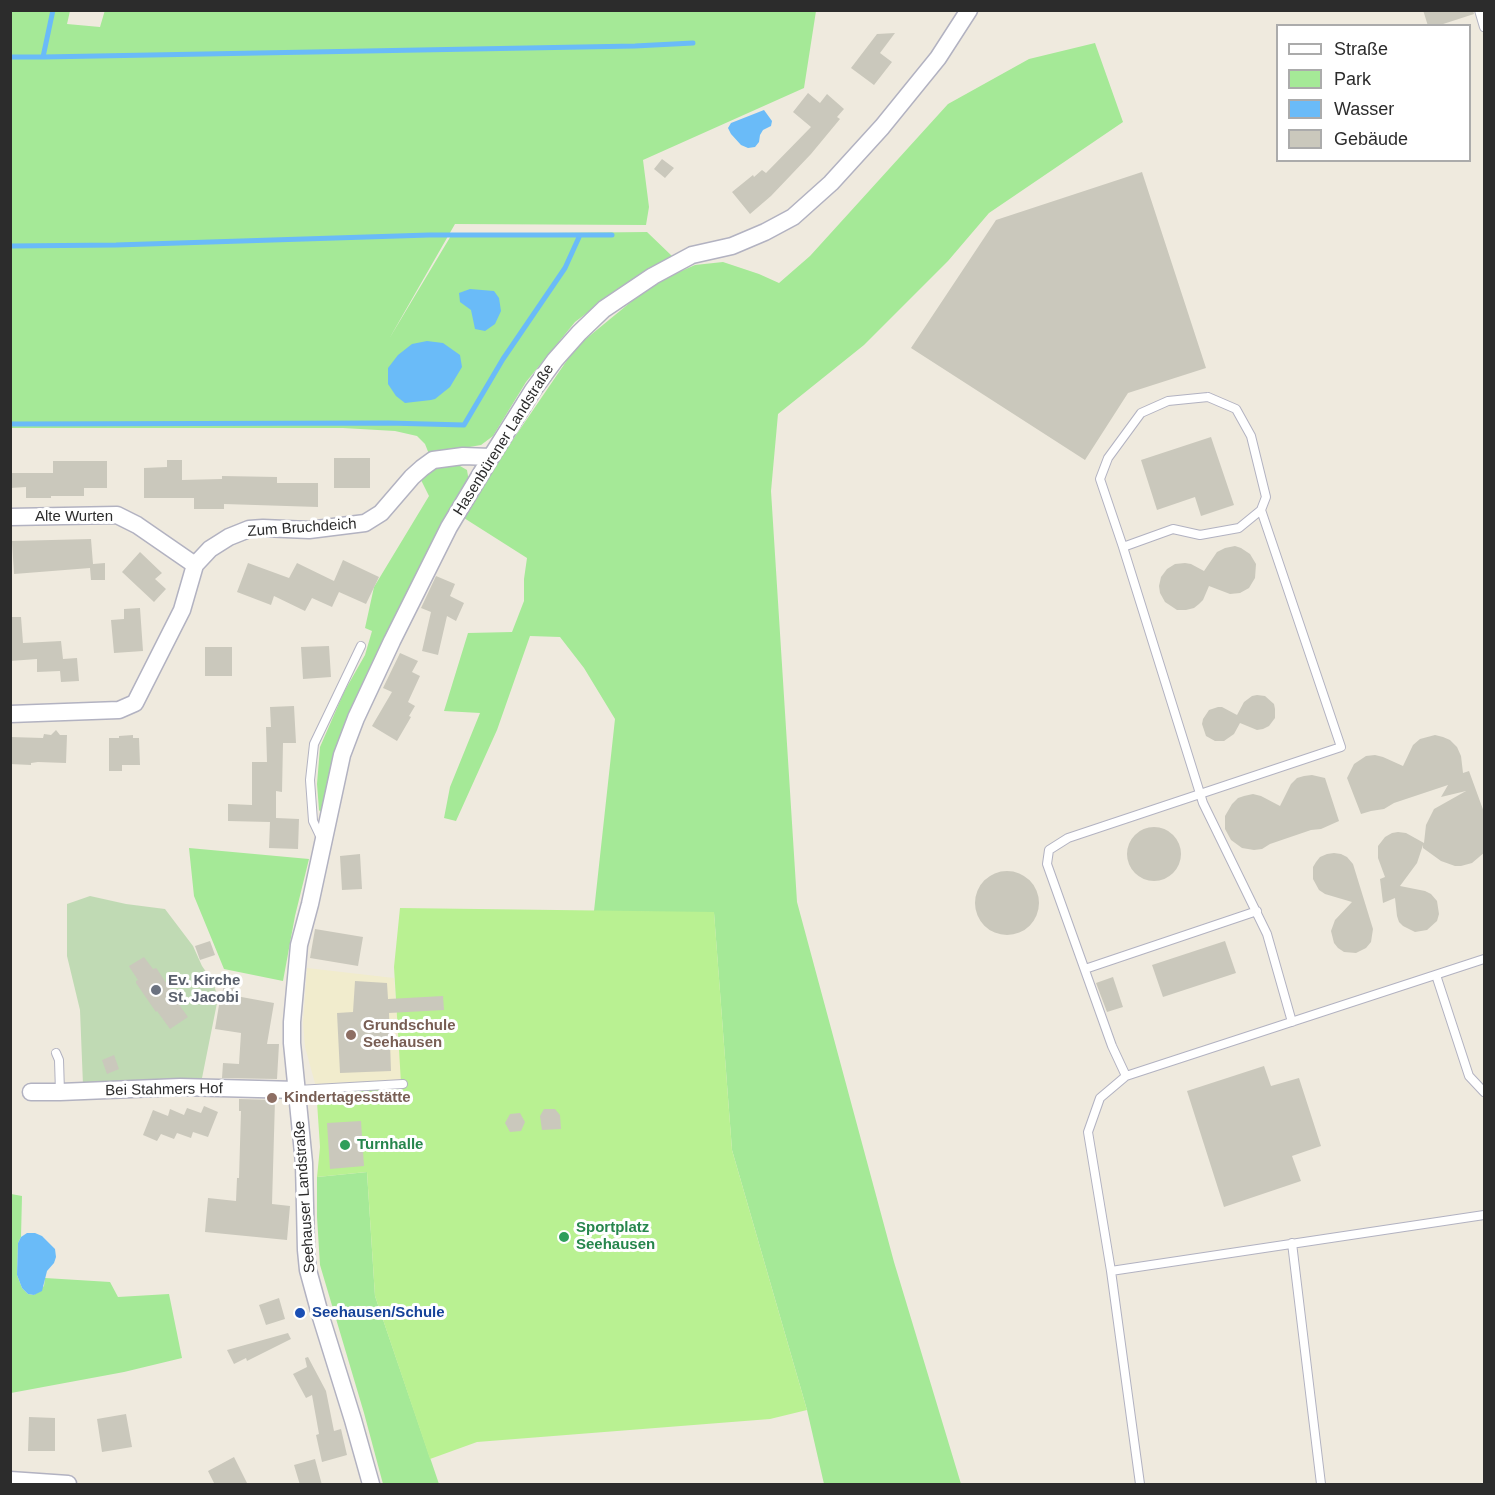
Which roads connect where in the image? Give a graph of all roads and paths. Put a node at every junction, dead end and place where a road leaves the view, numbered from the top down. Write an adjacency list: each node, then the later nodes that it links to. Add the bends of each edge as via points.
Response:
1 (969, 10): 4 (street, Hasenbürener Landstraße, via 938,58 831,183 793,217 732,246 692,255 604,309 555,360)
2 (1479, 10): 3 (lane)
3 (1485, 27)
4 (491, 457): 8 (street, Zum Bruchdeich, via 433,460 412,477 381,513 364,523 309,530 249,529 210,549); 12 (street, Hasenbürener Landstraße, via 449,527 356,718 342,756)
5 (1261, 510): 7 (lane, via 1239,528 1200,536 1173,529); 7 (lane, via 1266,497 1254,446 1236,409 1208,397 1168,401 1141,412 1108,458 1100,479); 11 (lane, via 1341,747)
6 (10, 517): 8 (street, Alte Wurten, via 117,515)
7 (1123, 547): 11 (lane)
8 (195, 565): 10 (street, via 182,610 135,703 119,710)
9 (361, 646): 12 (lane, via 314,744 310,780 313,820)
10 (10, 714)
11 (1200, 795): 14 (lane); 16 (lane, via 1068,838 1049,850 1047,864)
12 (324, 845): 13 (street, Hasenbürener Landstraße)
13 (310, 904): 22 (street, Seehauser Landstraße, via 299,945 292,1022)
14 (1257, 911): 16 (lane); 18 (lane)
15 (1485, 959): 17 (lane)
16 (1084, 969): 20 (lane)
17 (1436, 975): 18 (lane); 25 (lane, via 1469,1076)
18 (1292, 1022): 20 (lane)
19 (56, 1053): 24 (lane)
20 (1126, 1076): 28 (lane, via 1100,1098 1088,1132)
21 (403, 1084): 22 (lane)
22 (297, 1090): 24 (street, Bei Stahmers Hof, via 180,1087); 31 (street, Seehauser Landstraße, via 308,1270)
23 (30, 1092): 24 (street, Bei Stahmers Hof)
24 (60, 1092)
25 (1485, 1092)
26 (1485, 1215): 27 (lane)
27 (1292, 1243): 28 (lane); 33 (lane)
28 (1111, 1271): 32 (lane)
29 (10, 1480): 30 (street)
30 (68, 1485)
31 (371, 1485)
32 (1140, 1485)
33 (1321, 1485)

